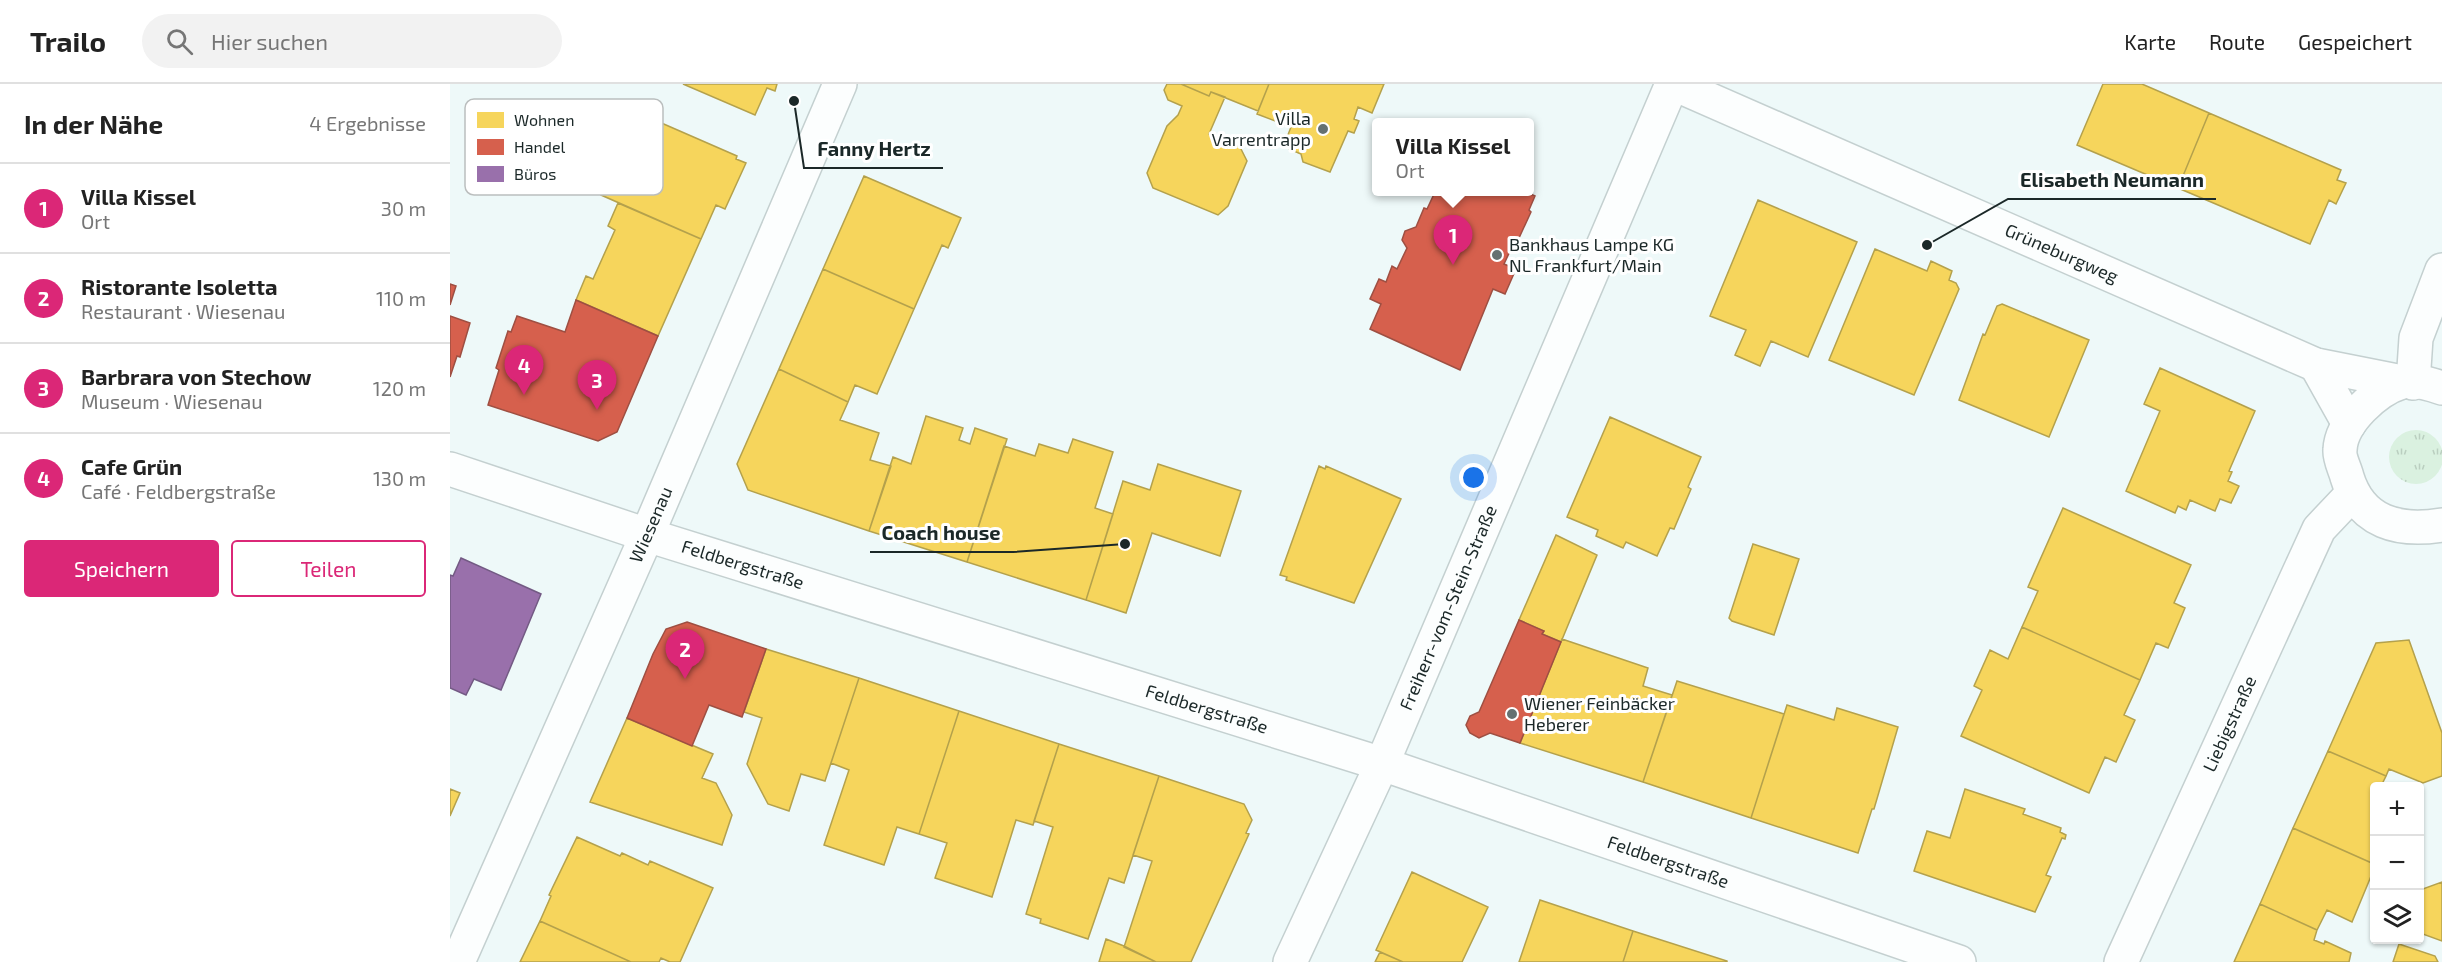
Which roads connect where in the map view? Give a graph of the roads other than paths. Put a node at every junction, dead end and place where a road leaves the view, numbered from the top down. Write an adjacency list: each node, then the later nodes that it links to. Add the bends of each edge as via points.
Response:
1 (840, 84): 10 (street, Wiesenau)
2 (1673, 84): 4 (street, Grüneburgweg); 11 (street, Freiherr-vom-Stein-Straße)
3 (2442, 270): 5 (street, via 2416,338)
4 (2316, 365): 5 (street, Grüneburgweg); 6 (street)
5 (2419, 384): 6 (street, via 2369,400)
6 (2349, 424): 8 (street, via 2340,451)
7 (450, 469): 10 (street, Feldbergstraße)
8 (2352, 493): 9 (street, via 2377,519 2406,528); 15 (street, Liebigstraße, via 2319,529)
9 (2442, 526)
10 (647, 535): 11 (street, Feldbergstraße); 12 (street, Wiesenau)
11 (1382, 764): 13 (street, Freiherr-vom-Stein-Straße); 14 (street, Feldbergstraße)
12 (458, 962)
13 (1290, 962)
14 (1959, 962)
15 (2121, 962)

